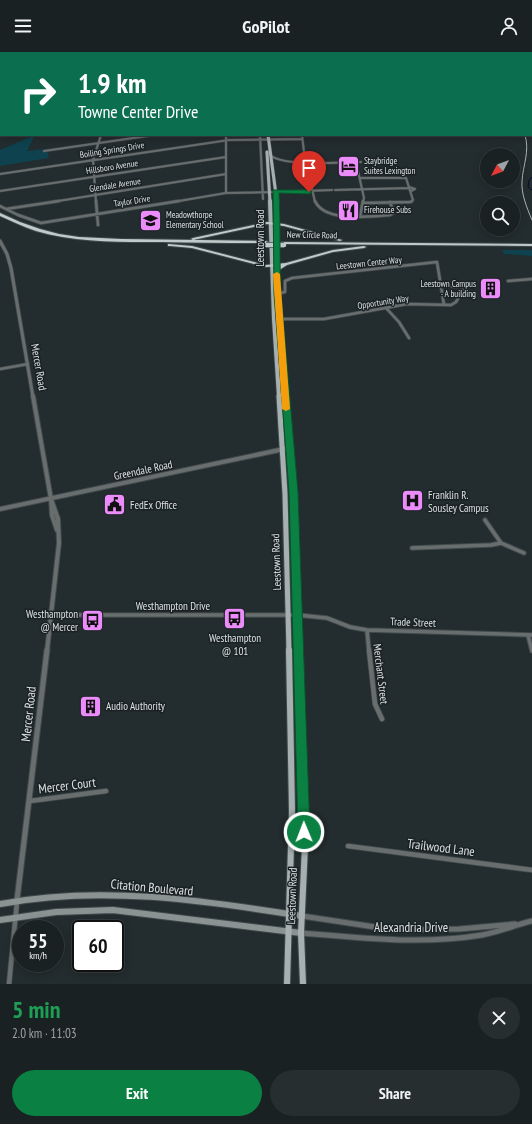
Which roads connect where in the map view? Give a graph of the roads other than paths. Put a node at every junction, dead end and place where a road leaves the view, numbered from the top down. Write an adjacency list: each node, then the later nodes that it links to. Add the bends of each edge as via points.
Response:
1 (101, 136): 11 (street)
2 (147, 136): 11 (street)
3 (226, 136): 8 (street)
4 (260, 136): 9 (street)
5 (268, 136): 10 (main road, Leestown Road)
6 (302, 136): 7 (street)
7 (302, 140): 10 (street, Boiling Springs Drive); 17 (street, via 306,153)
8 (226, 141): 9 (street, Boiling Springs Drive); 14 (street); 16 (street, Boiling Springs Drive)
9 (260, 141): 10 (street, Boiling Springs Drive); 31 (street)
10 (268, 141): 13 (main road, Leestown Road); 32 (main road, Leestown Road)
11 (98, 143): 12 (street); 16 (street)
12 (44, 151)
13 (271, 156): 15 (street); 20 (main road, Leestown Road)
14 (226, 157): 23 (street); 24 (street, Hillsboro Avenue)
15 (280, 159): 17 (street); 20 (street)
16 (93, 160): 22 (street, Boiling Springs Drive); 24 (street)
17 (300, 162): 21 (street)
18 (356, 162): 19 (street); 21 (street); 25 (street)
19 (361, 162)
20 (272, 163): 33 (main road, Leestown Road)
21 (309, 163): 29 (street)
22 (0, 174)
23 (226, 174): 30 (street); 34 (street, Glendale Avenue)
24 (94, 177): 28 (street, Hillsboro Avenue); 34 (street)
25 (361, 178): 26 (street, via 403,177 406,178); 27 (street)
26 (410, 189): 27 (street, Taylor Drive); 36 (street, via 412,201)
27 (364, 190): 29 (street, Taylor Drive); 37 (street)
28 (0, 191)
29 (312, 191): 33 (street, Taylor Drive); 42 (street, via 320,209 336,214)
30 (226, 192): 31 (street, Taylor Drive); 41 (street, Taylor Drive)
31 (262, 192): 32 (street, Taylor Drive); 35 (street)
32 (271, 192): 33 (street, Taylor Drive); 44 (main road, Leestown Road)
33 (276, 192): 45 (main road, Leestown Road)
34 (95, 195): 39 (street, Glendale Avenue); 41 (street)
35 (263, 199)
36 (390, 202): 37 (street); 42 (street, via 394,213 392,214)
37 (364, 203): 42 (street)
38 (0, 206): 39 (street, Taylor Drive)
39 (6, 209): 41 (street, Taylor Drive, via 41,223)
40 (0, 214): 48 (highway, New Circle Road, via 35,229 67,236)
41 (97, 214): 46 (street)
42 (360, 216)
43 (0, 218): 48 (highway, New Circle Road, via 28,230 63,238 106,243)
44 (272, 222): 45 (highway); 48 (highway, via 197,238); 54 (main road, Leestown Road)
45 (277, 222): 49 (highway, via 328,238); 54 (main road, Leestown Road)
46 (98, 225)
47 (0, 241): 66 (street, Mercer Road, via 10,261)
48 (152, 243): 50 (highway, New Circle Road, bridge); 55 (highway, via 192,247)
49 (362, 243): 50 (highway, New Circle Road); 52 (highway, New Circle Road)
50 (283, 244): 51 (highway, New Circle Road)
51 (369, 247): 52 (highway, New Circle Road); 53 (highway, via 333,250)
52 (532, 247)
53 (286, 264): 54 (highway); 56 (highway)
54 (274, 265): 55 (highway); 56 (main road, Leestown Road)
55 (263, 266): 56 (highway)
56 (274, 271): 60 (main road, Leestown Road)
57 (532, 280): 58 (street)
58 (508, 281)
59 (441, 286): 60 (street, Leestown Center Way, via 436,262 292,278 285,281 285,292); 61 (street, Leestown Center Way); 61 (street, via 460,286 463,290 456,302)
60 (275, 295): 63 (main road, Leestown Road); 64 (main road, Leestown Road)
61 (444, 305): 62 (street, Opportunity Way, via 407,304)
62 (386, 308): 64 (street, Opportunity Way, via 324,319); 65 (street, via 404,328)
63 (274, 319): 64 (street, Opportunity Way); 69 (main road, Leestown Road)
64 (279, 320): 68 (main road, Leestown Road)
65 (409, 338)
66 (28, 364): 67 (street); 70 (street, Mercer Road)
67 (0, 369)
68 (289, 448): 69 (street, Greendale Road); 78 (main road, Leestown Road)
69 (282, 450): 70 (street, Greendale Road); 76 (main road, Leestown Road)
70 (51, 499): 71 (street, Greendale Road); 77 (street, Mercer Road, via 50,507 58,531 59,553)
71 (0, 509)
72 (485, 520): 73 (street)
73 (501, 543): 74 (street); 75 (street)
74 (412, 548)
75 (524, 552)
76 (288, 614): 77 (street, Westhampton Drive); 78 (street, Westhampton Drive); 89 (main road, Leestown Road, via 292,811)
77 (50, 615): 84 (street, Mercer Road)
78 (297, 615): 79 (street, Trade Street, via 322,616 350,627); 90 (main road, Leestown Road, via 305,846)
79 (367, 630): 80 (street, Trade Street); 82 (street, Merchant Street, via 375,704)
80 (530, 635): 81 (street)
81 (532, 651)
82 (382, 719)
83 (106, 791): 84 (street, Mercer Court)
84 (30, 801): 87 (street, Mercer Road)
85 (348, 846): 86 (street, Trailwood Lane)
86 (532, 870)
87 (17, 900): 88 (main road, Citation Boulevard); 89 (main road, Citation Boulevard, via 51,895 123,896); 91 (street)
88 (0, 904)
89 (289, 914): 90 (main road, Citation Boulevard); 95 (main road, Leestown Road)
90 (302, 916): 94 (street, Alexandria Drive, via 395,930 459,929); 96 (main road, Leestown Road)
91 (15, 917): 92 (main road); 95 (main road, via 82,909 113,910); 97 (street)
92 (0, 920)
93 (532, 921): 94 (street, Alexandria Drive)
94 (518, 924): 96 (street, Alexandria Drive, via 505,930 481,935 413,941)
95 (288, 932): 96 (main road); 98 (main road, Leestown Road)
96 (301, 933): 99 (main road, Leestown Road)
97 (9, 984)
98 (286, 984)
99 (303, 984)

